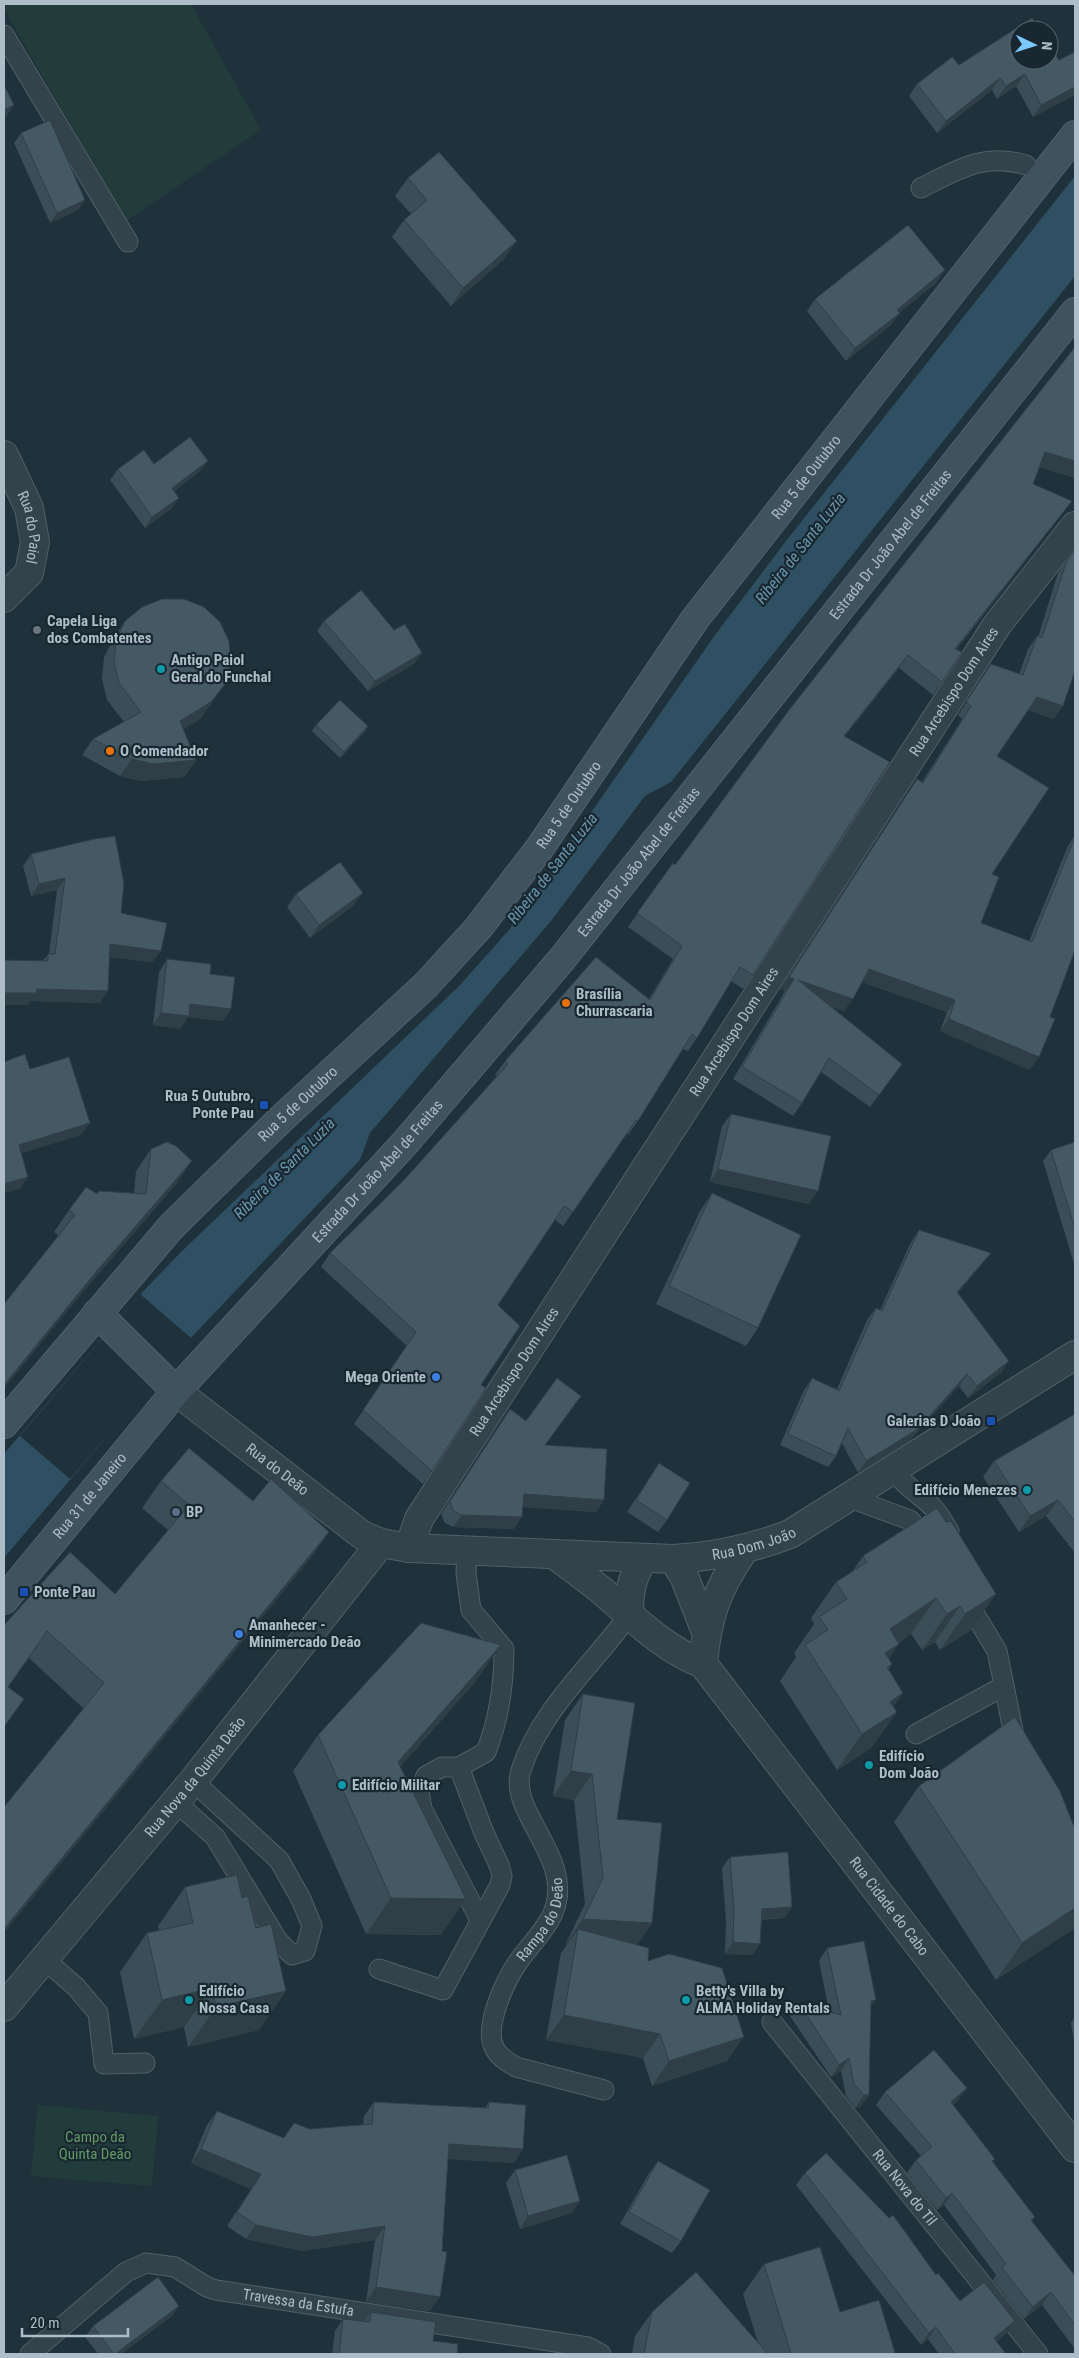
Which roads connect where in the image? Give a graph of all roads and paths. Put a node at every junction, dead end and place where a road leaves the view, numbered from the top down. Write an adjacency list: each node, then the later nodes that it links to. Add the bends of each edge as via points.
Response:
1 (4, 35): 5 (lane)
2 (1075, 134): 10 (main road, Rua 5 de Outubro, via 695,619 539,849 479,927 426,985 170,1227)
3 (1026, 165): 4 (lane, via 1008,160 972,163)
4 (921, 188)
5 (128, 242)
6 (1075, 312): 12 (main road, Estrada Dr João Abel de Freitas, via 562,958 404,1144)
7 (4, 455): 9 (street, Rua do Paiol, via 29,508 35,542 29,573)
8 (1075, 526): 18 (street, Rua Arcebispo Dom Aires, via 992,633 419,1519)
9 (4, 598)
10 (96, 1313): 12 (main road); 13 (main road, Rua 5 de Outubro)
11 (1075, 1355): 14 (street, Rua Dom João)
12 (176, 1391): 17 (street, Rua do Deão, via 362,1535); 26 (main road, Rua 31 de Janeiro)
13 (4, 1424)
14 (894, 1470): 15 (street, Rua Dom João); 16 (lane, via 902,1483 937,1511)
15 (850, 1498): 20 (street, Rua Dom João, via 790,1534); 22 (lane, via 910,1520)
16 (951, 1534)
17 (381, 1543): 18 (street, Rua Dom João); 34 (street, Rua Nova da Quinta Deão)
18 (409, 1548): 19 (street, Rua Dom João)
19 (467, 1550): 21 (street, Rua Dom João); 33 (lane, via 466,1573 471,1610 504,1648 504,1677 498,1713 486,1752)
20 (744, 1550): 23 (street, Rua Dom João); 28 (street, via 724,1581)
21 (556, 1555): 24 (street, Rua Dom João); 27 (street, Rua Cidade do Cabo)
22 (940, 1558)
23 (673, 1559): 24 (street, Rua Dom João); 28 (street, via 684,1576)
24 (643, 1560): 27 (street, via 633,1576)
25 (956, 1583): 30 (lane, via 998,1650)
26 (4, 1600)
27 (629, 1615): 29 (street, Rua Cidade do Cabo, via 684,1657); 41 (lane, Rampa do Deão, via 548,1717 529,1748 520,1773 519,1792 557,1872 558,1892 553,1914 516,1964 497,2004 491,2033 494,2048 516,2068)
28 (706, 1632): 29 (street)
29 (703, 1664): 42 (street, Rua Cidade do Cabo)
30 (1004, 1686): 31 (lane); 32 (lane)
31 (916, 1734)
32 (1022, 1758)
33 (459, 1767): 35 (lane, via 502,1876); 35 (lane, via 442,1767 426,1776 419,1792 422,1809)
34 (185, 1791): 34 (lane, via 278,1941 292,1955 306,1951 312,1926 302,1899 279,1860); 36 (street, Rua Nova da Quinta Deão)
35 (480, 1920): 37 (lane, via 443,1990)
36 (44, 1959): 38 (street, Rua Nova da Quinta Deão); 40 (lane, via 76,1987 98,2013 104,2064)
37 (379, 1969)
38 (4, 2007)
39 (772, 2022): 45 (lane, Rua Nova do Til)
40 (144, 2064)
41 (604, 2090)
42 (1075, 2148)
43 (30, 2354): 44 (lane, Travessa da Estufa, via 126,2272 146,2263 175,2267 216,2290 588,2346)
44 (602, 2354)
45 (1038, 2354)

